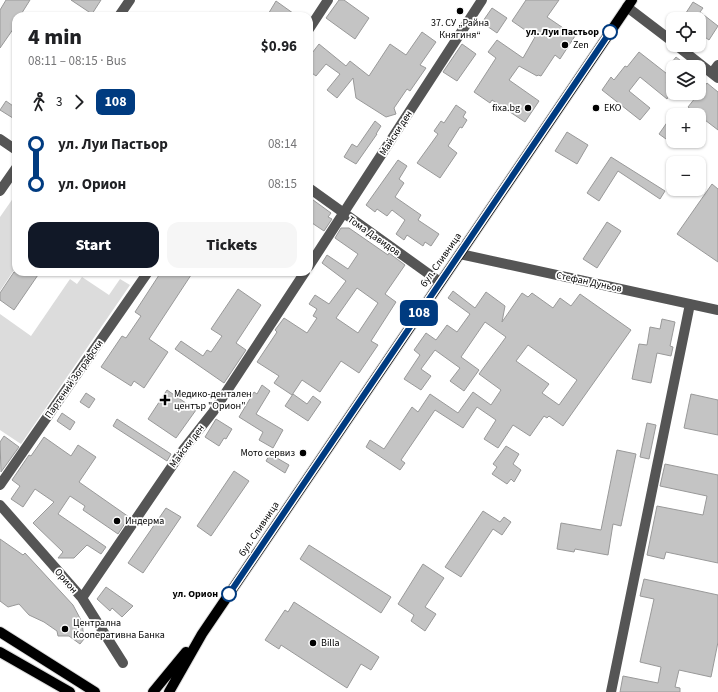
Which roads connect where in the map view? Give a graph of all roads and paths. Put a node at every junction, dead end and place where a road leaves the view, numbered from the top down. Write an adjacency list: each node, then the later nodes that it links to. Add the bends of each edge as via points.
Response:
1 (130, 0): 5 (street)
2 (328, 0): 6 (street)
3 (482, 0): 15 (street, Майски ден)
4 (630, 3): 7 (street); 16 (main road, бул. Сливница)
5 (122, 12)
6 (313, 23)
7 (666, 36)
8 (686, 52): 9 (street)
9 (716, 72)
10 (0, 139): 11 (street)
11 (12, 147)
12 (12, 174): 13 (street)
13 (0, 191)
14 (313, 191): 15 (street, Тома Давидов)
15 (343, 214): 17 (street, Майски ден); 20 (street, Тома Давидов)
16 (460, 254): 20 (main road, бул. Сливница); 21 (street, Стефан Дуньов)
17 (313, 260)
18 (145, 276): 23 (street, Партений Зографски)
19 (302, 276): 25 (street, Майски ден, via 213,412 183,450)
20 (440, 282): 27 (main road, бул. Сливница)
21 (690, 304): 22 (street, Стефан Дуньов); 34 (street)
22 (718, 310)
23 (0, 485)
24 (0, 505): 25 (street, Орион)
25 (82, 598): 29 (street, Орион)
26 (0, 632): 32 (main road)
27 (202, 634): 30 (main road, бул. Сливница); 33 (main road, бул. Сливница)
28 (0, 652): 31 (main road)
29 (122, 663)
30 (170, 691)
31 (70, 692)
32 (95, 692)
33 (153, 692)
34 (611, 692)

